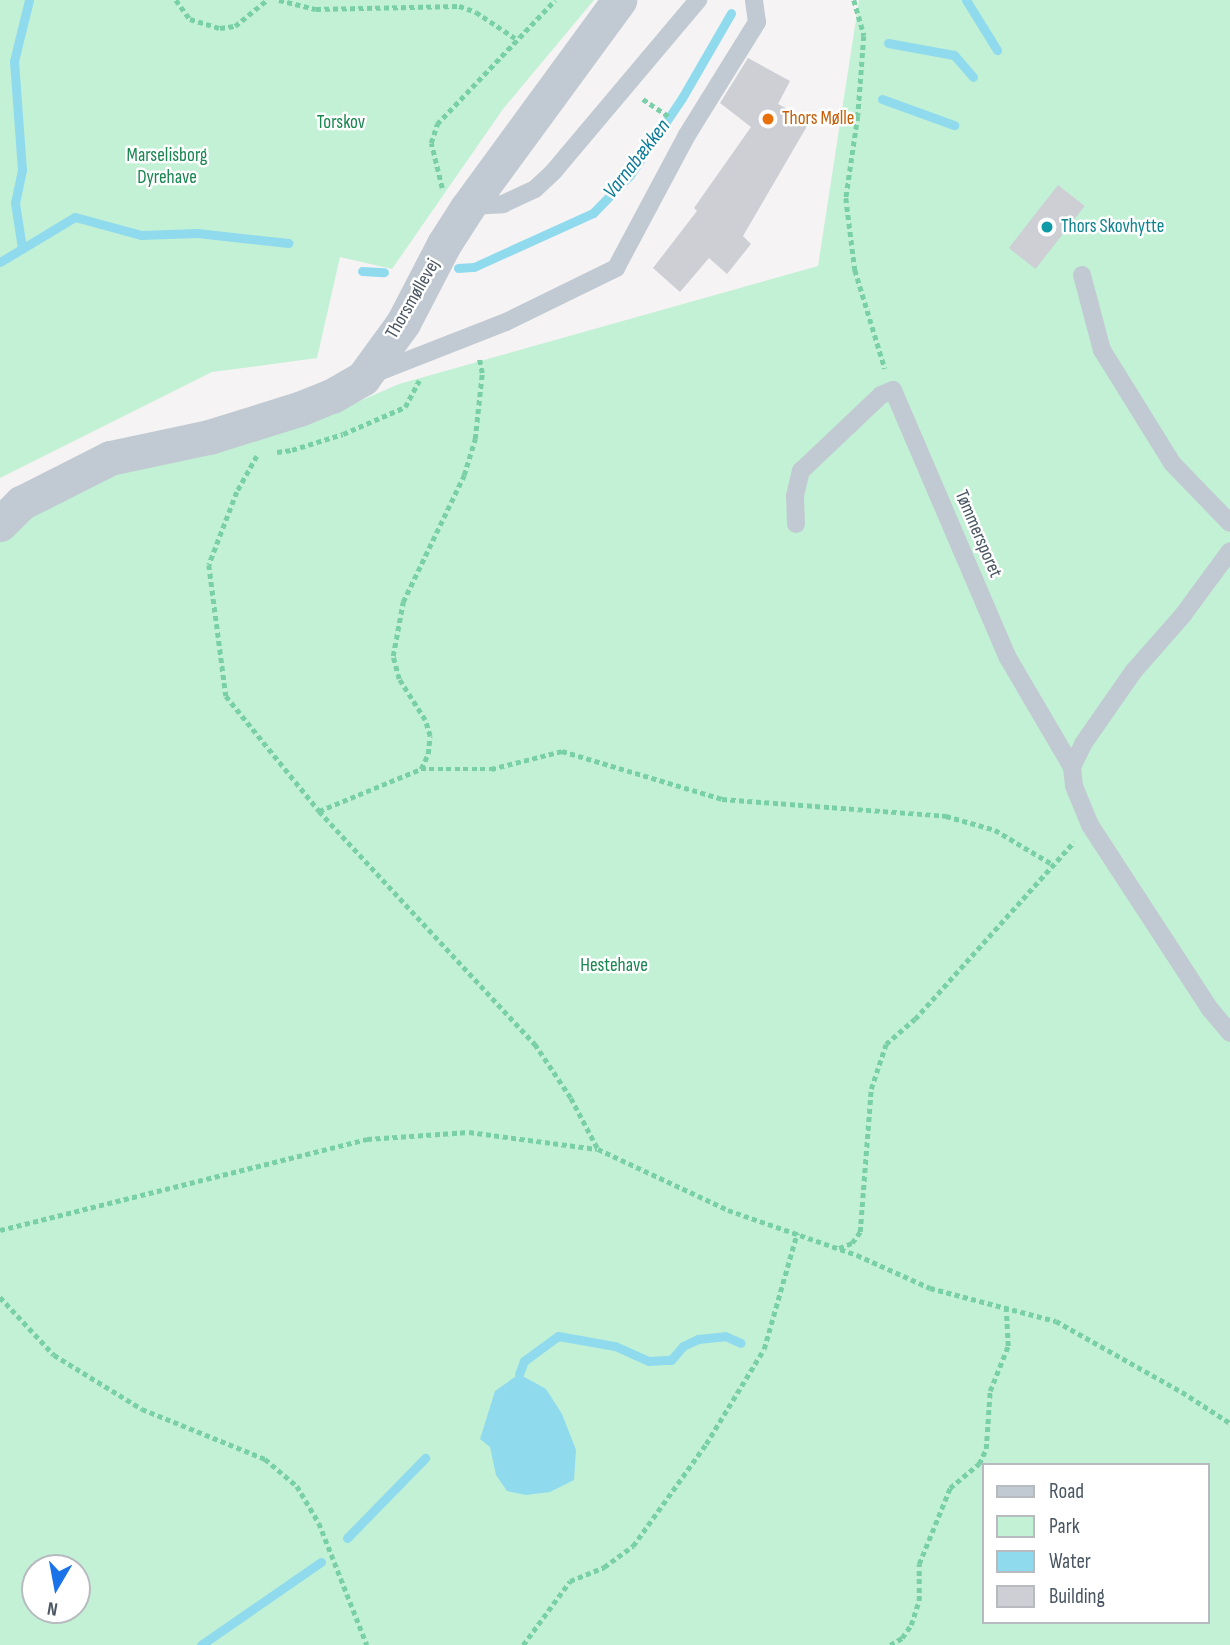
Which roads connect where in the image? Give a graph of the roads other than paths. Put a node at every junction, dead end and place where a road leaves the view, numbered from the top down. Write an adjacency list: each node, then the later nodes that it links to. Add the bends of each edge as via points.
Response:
1 (619, 0): 4 (street, Thorsmøllevej)
2 (698, 0): 4 (lane, via 535,189 503,204)
3 (754, 0): 6 (lane, via 757,22 687,135 616,268 474,335)
4 (456, 198): 6 (street, Thorsmøllevej, via 444,244 403,323)
5 (1082, 275): 7 (lane, via 1102,350 1172,463)
6 (363, 378): 8 (street, Thorsmøllevej, via 299,409 209,437 110,458 21,503)
7 (1230, 523)
8 (0, 524)
9 (796, 524): 11 (lane, Tømmersporet, via 795,496 801,471 881,395 893,390 1008,658)
10 (1230, 551): 11 (lane, via 1133,672)
11 (1072, 767): 12 (lane, Tømmersporet, via 1074,786 1090,825)
12 (1230, 1034)

